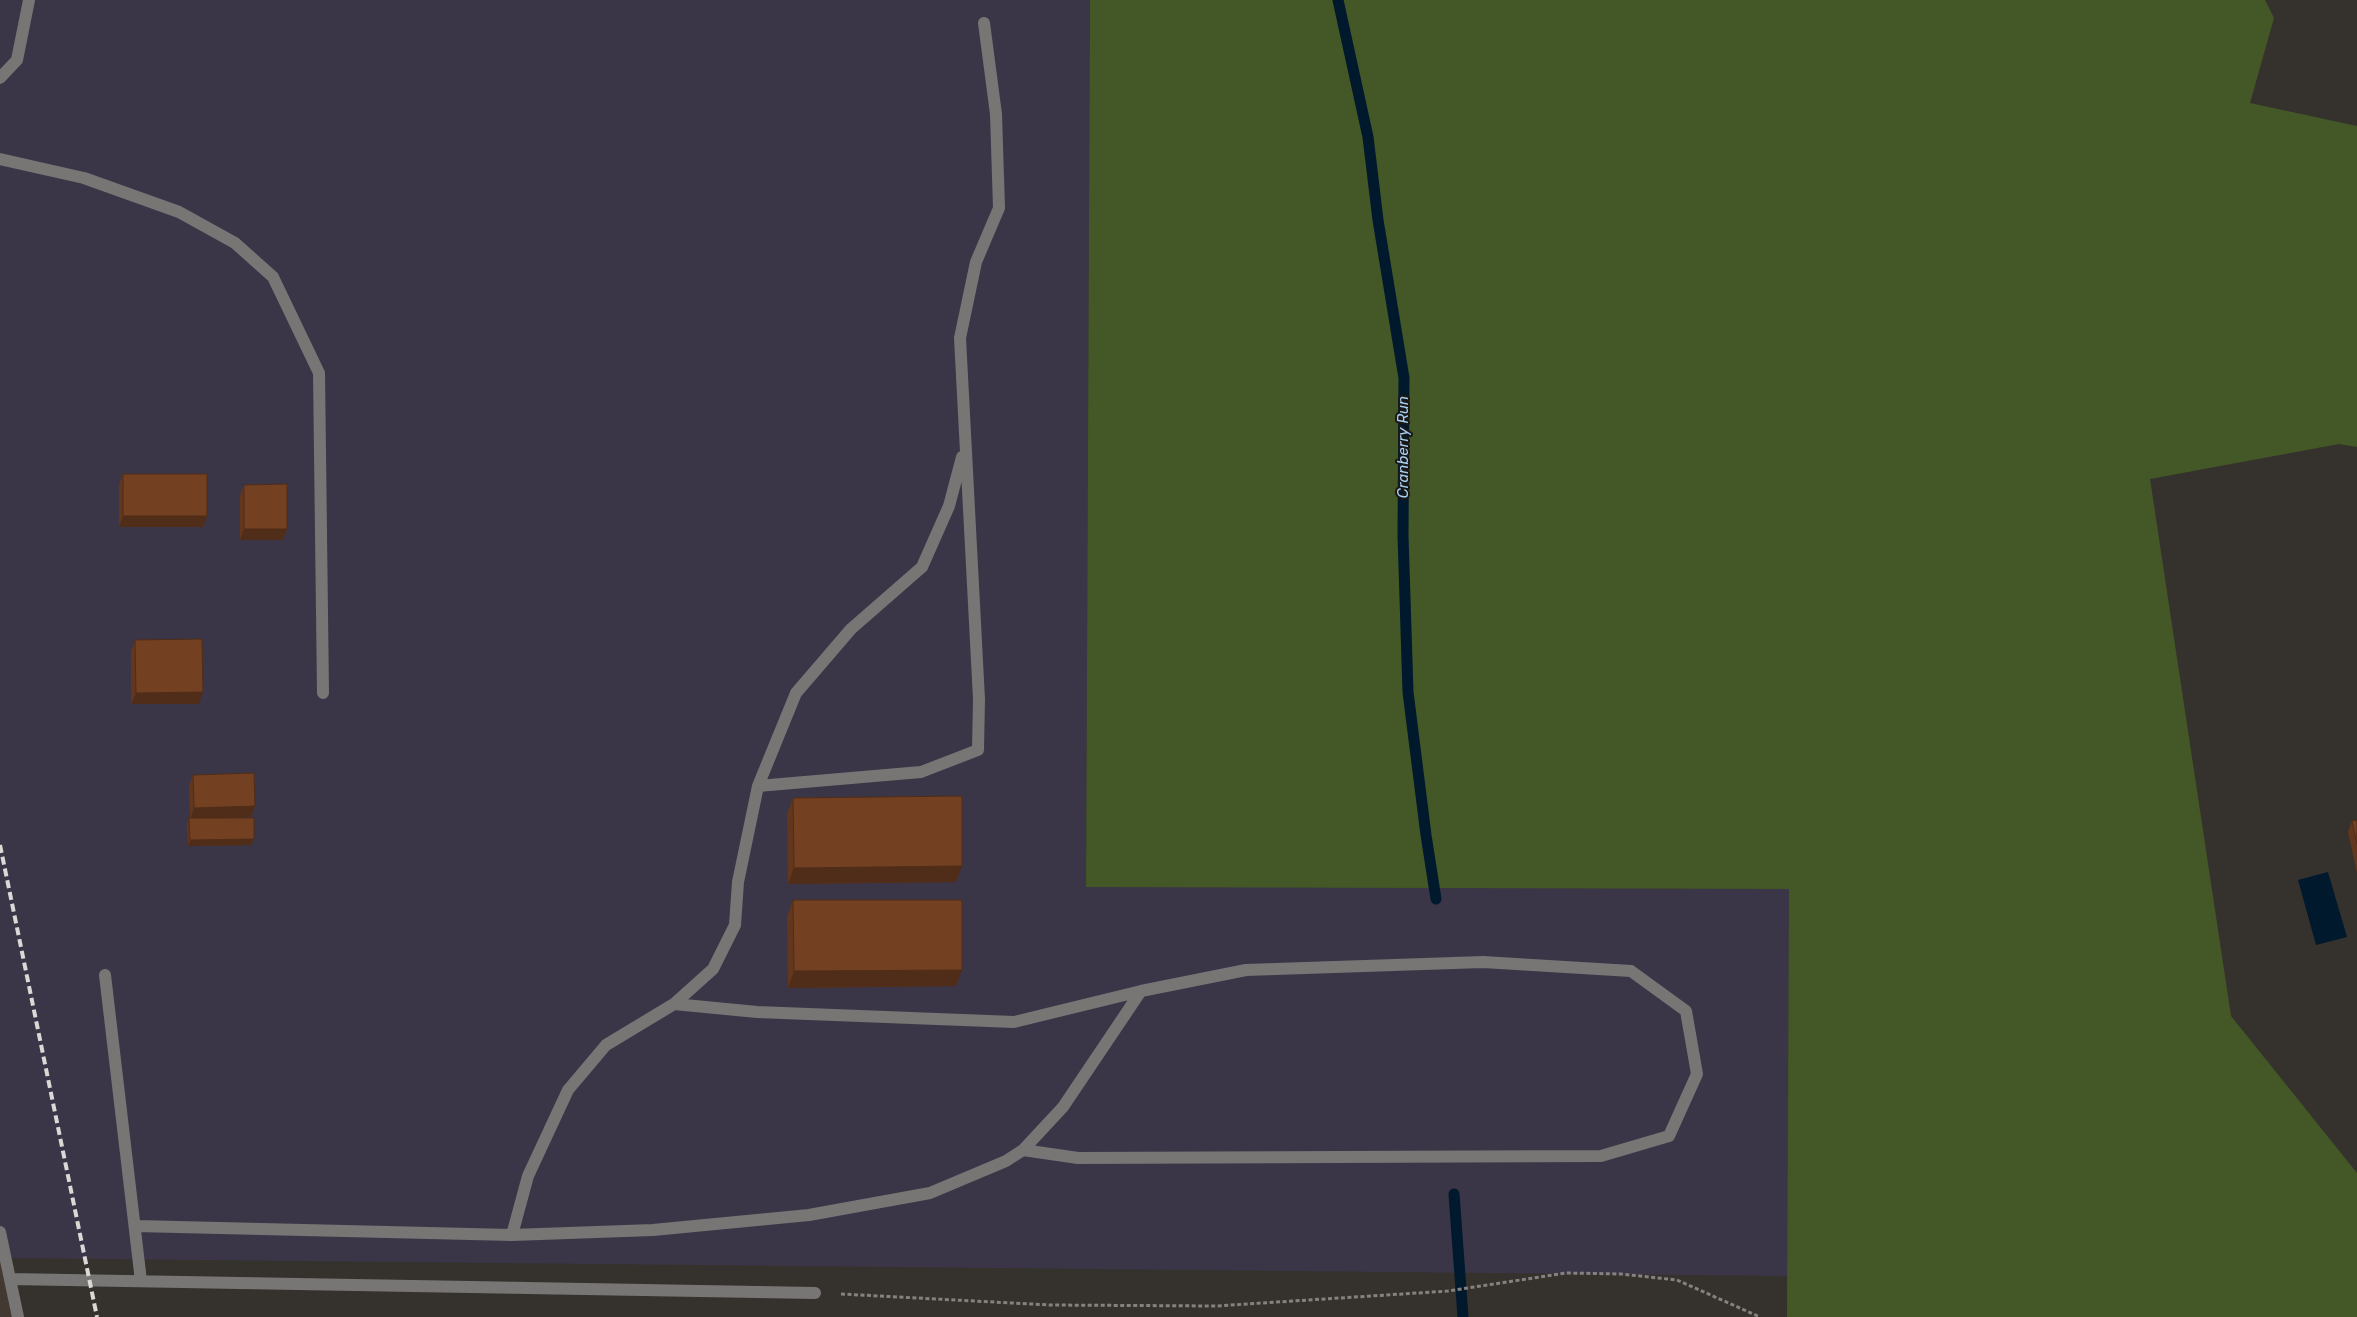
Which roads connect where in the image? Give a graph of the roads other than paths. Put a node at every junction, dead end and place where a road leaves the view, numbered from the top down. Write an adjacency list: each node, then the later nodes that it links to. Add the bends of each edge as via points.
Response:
1 (29, 0): 3 (street, via 16,60)
2 (984, 22): 5 (street, via 996,114 999,208 976,262 960,338)
3 (0, 78)
4 (0, 159): 6 (street, via 84,178 179,212 235,243 273,277 319,372)
5 (965, 445): 7 (street, via 949,506 922,567 851,629 796,693); 7 (street, via 979,699 978,750 921,772)
6 (323, 693)
7 (758, 786): 10 (street, via 738,882 735,925 713,969)
8 (105, 975): 12 (street)
9 (1141, 991): 10 (street, via 1014,1022 758,1012); 11 (street, via 1063,1108); 11 (street, via 1246,970 1483,962 1631,971 1686,1011 1697,1074 1669,1136 1601,1156 1078,1158)
10 (674, 1004): 14 (street, via 606,1045 568,1090 528,1176)
11 (1022, 1150): 14 (street, via 1006,1161 930,1193 809,1214 653,1230)
12 (136, 1226): 14 (street); 16 (street)
13 (0, 1234): 15 (street)
14 (512, 1235)
15 (10, 1279): 16 (street); 18 (street)
16 (141, 1281): 17 (street)
17 (815, 1293)
18 (18, 1317)

